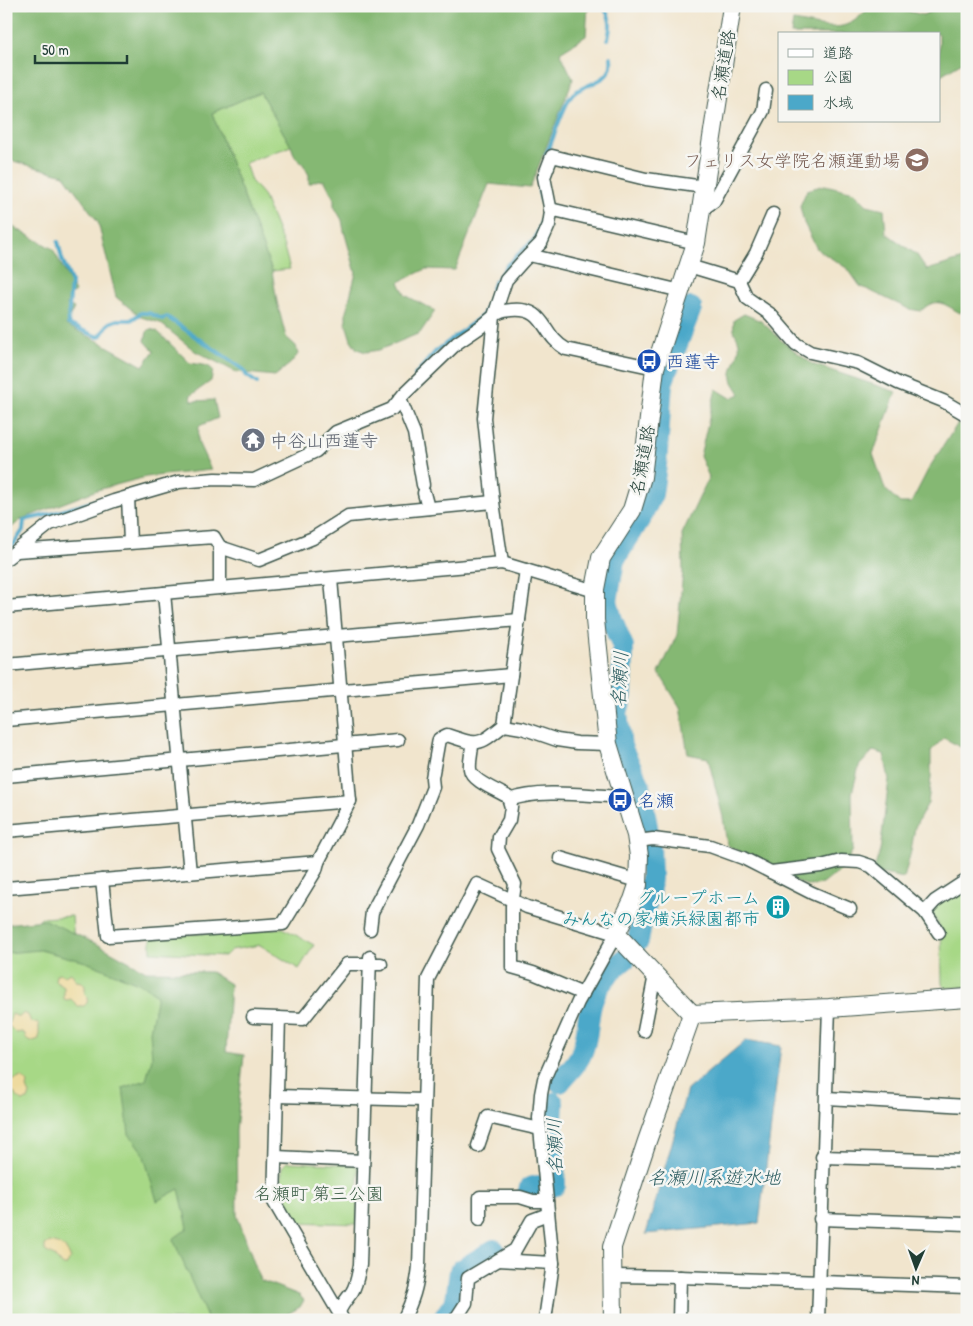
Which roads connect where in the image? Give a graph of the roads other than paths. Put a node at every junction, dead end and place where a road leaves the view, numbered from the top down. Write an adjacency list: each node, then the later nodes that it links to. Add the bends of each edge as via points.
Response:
1 (732, 6): 3 (street, 名瀬道路)
2 (766, 90): 5 (street, via 762,111 714,201)
3 (704, 188): 4 (street, via 646,179 552,156 544,177); 5 (street, 名瀬道路)
4 (550, 209): 7 (street); 8 (street, via 549,226 541,243)
5 (701, 210): 7 (street, 名瀬道路)
6 (773, 214): 10 (street)
7 (696, 243): 9 (street, 名瀬道路)
8 (529, 255): 11 (street); 12 (street, via 506,280)
9 (689, 266): 10 (street); 11 (street, 名瀬道路)
10 (739, 281): 15 (street, via 747,298 770,314 796,344 810,352 858,363)
11 (681, 292): 13 (street, 名瀬道路)
12 (494, 316): 13 (street, via 500,312 528,311 538,316 557,344); 14 (street, via 457,343); 17 (street, via 484,418)
13 (655, 368): 27 (street, 名瀬道路, via 642,477 632,510 601,558)
14 (400, 399): 16 (street, via 392,409 336,432 316,451 254,480 179,482); 18 (street, via 414,433)
15 (967, 415)
16 (128, 497): 19 (street); 21 (street, via 50,524)
17 (493, 502): 18 (street); 23 (street)
18 (428, 508): 20 (street, via 348,516 313,538 259,560)
19 (130, 542): 20 (street, via 214,537); 21 (street)
20 (220, 548): 26 (street)
21 (16, 551): 22 (street)
22 (6, 559)
23 (502, 563): 24 (street); 25 (street)
24 (526, 570): 27 (street); 30 (street)
25 (331, 578): 26 (street); 31 (street)
26 (220, 588): 28 (street)
27 (595, 591): 41 (street, 名瀬道路)
28 (164, 593): 29 (street); 32 (street)
29 (6, 607)
30 (519, 620): 31 (street); 34 (street)
31 (336, 635): 32 (street); 35 (street)
32 (169, 651): 33 (street); 36 (street)
33 (6, 664)
34 (511, 675): 35 (street); 38 (street)
35 (341, 691): 36 (street); 42 (street)
36 (174, 706): 37 (street); 43 (street)
37 (6, 720)
38 (504, 725): 40 (street, via 484,741); 41 (street, via 557,740)
39 (398, 740): 42 (street)
40 (472, 744): 47 (street, via 472,775); 62 (street, via 447,735 436,739 433,787 418,825 372,912)
41 (608, 744): 45 (street, 名瀬道路)
42 (346, 746): 43 (street); 46 (street)
43 (179, 761): 44 (street); 48 (street)
44 (6, 776)
45 (624, 797): 47 (street, via 539,794); 50 (street, 名瀬道路)
46 (350, 800): 48 (street); 52 (street)
47 (509, 800): 59 (street, via 510,820 499,837 498,849 515,884)
48 (184, 816): 49 (street); 54 (street)
49 (6, 831)
50 (645, 840): 53 (street, via 710,846); 57 (street, 名瀬道路, via 639,856)
51 (560, 858): 57 (street)
52 (318, 862): 54 (street); 55 (street, via 283,924 108,936)
53 (770, 872): 60 (street); 61 (street, via 859,862 871,866)
54 (190, 873): 55 (street)
55 (102, 880): 58 (street)
56 (967, 880): 61 (street)
57 (638, 881): 64 (street, 名瀬道路, via 633,900)
58 (6, 888)
59 (513, 901): 64 (street); 66 (street, via 512,967); 76 (street, via 477,884 427,974)
60 (850, 909)
61 (925, 912): 63 (street)
62 (370, 929)
63 (939, 933)
64 (616, 934): 65 (street); 66 (street)
65 (655, 975): 69 (street); 72 (street)
66 (583, 994): 78 (street, via 544,1079 539,1106)
67 (967, 998): 68 (street)
68 (829, 1008): 69 (street); 75 (street)
69 (692, 1014): 90 (street, via 612,1246)
70 (254, 1017): 71 (street)
71 (279, 1018): 73 (street); 74 (street, via 303,1019 347,964 374,962)
72 (644, 1031)
73 (277, 1096): 74 (street); 80 (street)
74 (366, 1098): 76 (street); 82 (street)
75 (827, 1098): 77 (street); 81 (street)
76 (424, 1100): 95 (street, via 419,1266 417,1286)
77 (967, 1106)
78 (540, 1129): 79 (street, via 488,1117); 84 (street)
79 (478, 1146)
80 (276, 1156): 82 (street); 94 (street, via 274,1202)
81 (822, 1157): 83 (street); 86 (street)
82 (363, 1161): 94 (street, via 358,1278 342,1303)
83 (967, 1162)
84 (548, 1208): 85 (street, via 520,1197 480,1197); 88 (street, via 532,1220 515,1250); 89 (street)
85 (480, 1219)
86 (820, 1219): 87 (street); 92 (street)
87 (967, 1224)
88 (498, 1260): 89 (street); 96 (street, via 468,1278 466,1302)
89 (553, 1263): 97 (street)
90 (613, 1276): 91 (street); 98 (street)
91 (680, 1277): 92 (street); 99 (street)
92 (818, 1281): 93 (street); 100 (street)
93 (967, 1287)
94 (341, 1316)
95 (403, 1320)
96 (455, 1320)
97 (546, 1320)
98 (613, 1320)
99 (678, 1320)
100 (818, 1320)

